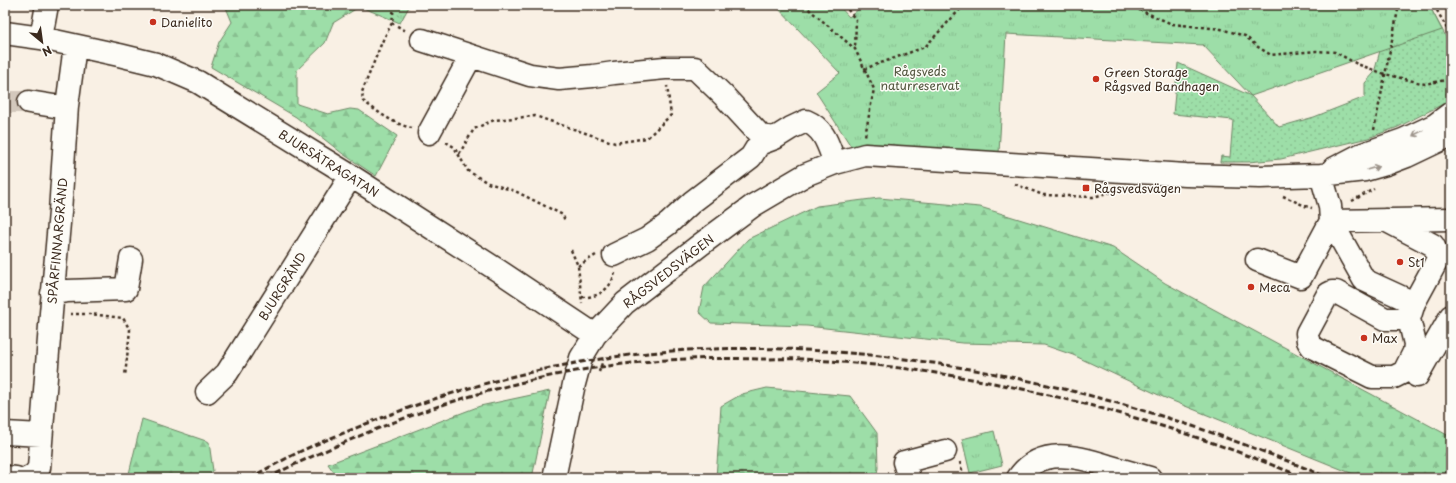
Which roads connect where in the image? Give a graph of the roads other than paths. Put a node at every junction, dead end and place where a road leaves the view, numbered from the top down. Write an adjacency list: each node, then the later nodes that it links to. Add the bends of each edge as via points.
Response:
1 (46, 5): 3 (street)
2 (5, 33): 3 (street, BJURSÄTRAGATAN)
3 (41, 38): 5 (street, BJURSÄTRAGATAN)
4 (422, 40): 6 (street)
5 (75, 46): 8 (street, SPÅRFINNARGRÄND); 15 (street, BJURSÄTRAGATAN, via 156,64 198,82)
6 (471, 56): 10 (street); 12 (street, via 530,75 559,79 665,68 695,68 762,136)
7 (29, 102): 8 (street)
8 (67, 106): 22 (street, SPÅRFINNARGRÄND)
9 (1451, 113): 14 (street, RÅGSVEDSVÄGEN, one-way to 14, via 1434,125 1403,140 1360,155)
10 (429, 133)
11 (1451, 135): 14 (street, RÅGSVEDSVÄGEN, one-way to 11, via 1365,170 1386,164)
12 (775, 138): 13 (street, via 806,121 823,134); 19 (street, via 760,144 751,157 692,202 668,224 647,239)
13 (835, 163): 14 (street, RÅGSVEDSVÄGEN, via 865,155 1186,175); 25 (street, RÅGSVEDSVÄGEN, via 805,175 754,205 624,303)
14 (1321, 175): 16 (street, via 1330,206)
15 (351, 176): 25 (street, BJURSÄTRAGATAN); 27 (street, BJURGRÄND, via 227,373)
16 (1323, 215): 18 (street); 21 (street, via 1301,277); 23 (street, via 1364,280)
17 (1451, 219): 18 (street)
18 (1385, 220): 23 (street, via 1433,245 1439,256)
19 (614, 255)
20 (130, 259): 22 (street, via 126,289)
21 (1257, 260)
22 (52, 293): 29 (street, SPÅRFINNARGRÄND)
23 (1412, 311): 23 (street, via 1385,319 1332,292 1328,294 1307,334 1308,341 1312,347 1372,377 1394,376 1404,372 1414,352)
24 (1451, 316): 26 (street)
25 (595, 336): 35 (street, RÅGSVEDSVÄGEN, via 581,358)
26 (1417, 376)
27 (207, 392)
28 (5, 433): 29 (street)
29 (41, 435): 34 (street, SPÅRFINNARGRÄND, via 39,468)
30 (944, 451): 36 (street, via 904,462)
31 (1120, 474): 37 (street, via 1080,457 1058,456 1033,463); 38 (street)
32 (5, 477): 33 (street)
33 (16, 478)
34 (28, 478)
35 (554, 478)
36 (909, 478)
37 (1018, 478)
38 (1150, 478)

